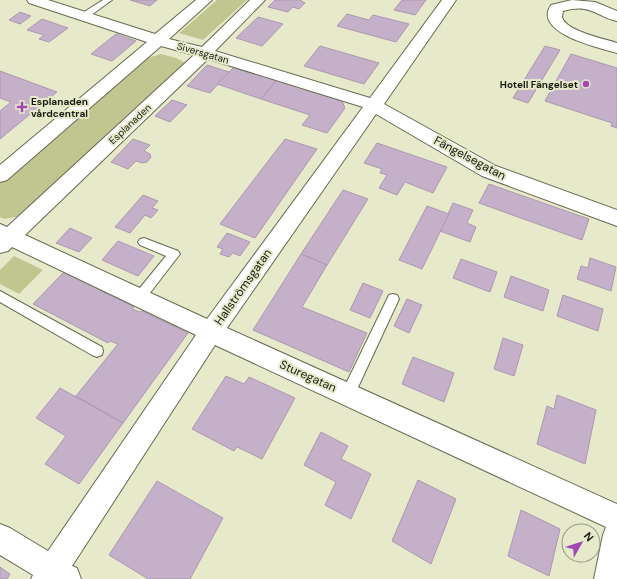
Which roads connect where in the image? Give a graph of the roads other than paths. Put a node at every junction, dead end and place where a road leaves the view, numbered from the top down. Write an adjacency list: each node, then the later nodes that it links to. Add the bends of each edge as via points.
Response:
1 (34, 0): 7 (street, Siversgatan)
2 (108, 0): 7 (lane)
3 (205, 0): 9 (street)
4 (258, 0): 11 (street, Esplanaden)
5 (449, 0): 12 (street, Hallströmsgatan)
6 (556, 3): 8 (street, via 585,3); 10 (street, via 553,14 560,27 577,36)
7 (84, 16): 9 (street, Siversgatan)
8 (617, 17)
9 (158, 40): 11 (street, Siversgatan); 13 (street)
10 (617, 48)
11 (205, 53): 12 (street, Siversgatan); 15 (street, Esplanaden)
12 (373, 105): 14 (street, Fängelsegatan, via 489,171); 20 (street, Hallströmsgatan)
13 (0, 175)
14 (617, 218)
15 (3, 238): 18 (street, Sturegatan)
16 (144, 242): 18 (lane, via 174,254)
17 (0, 296): 21 (lane)
18 (139, 298): 20 (street, Sturegatan)
19 (393, 299): 22 (lane)
20 (211, 332): 22 (street, Sturegatan); 26 (street, Hallströmsgatan)
21 (97, 351)
22 (348, 394): 23 (street, Sturegatan)
23 (617, 518)
24 (617, 535): 27 (street)
25 (0, 538): 26 (street)
26 (54, 576)
27 (609, 579)

